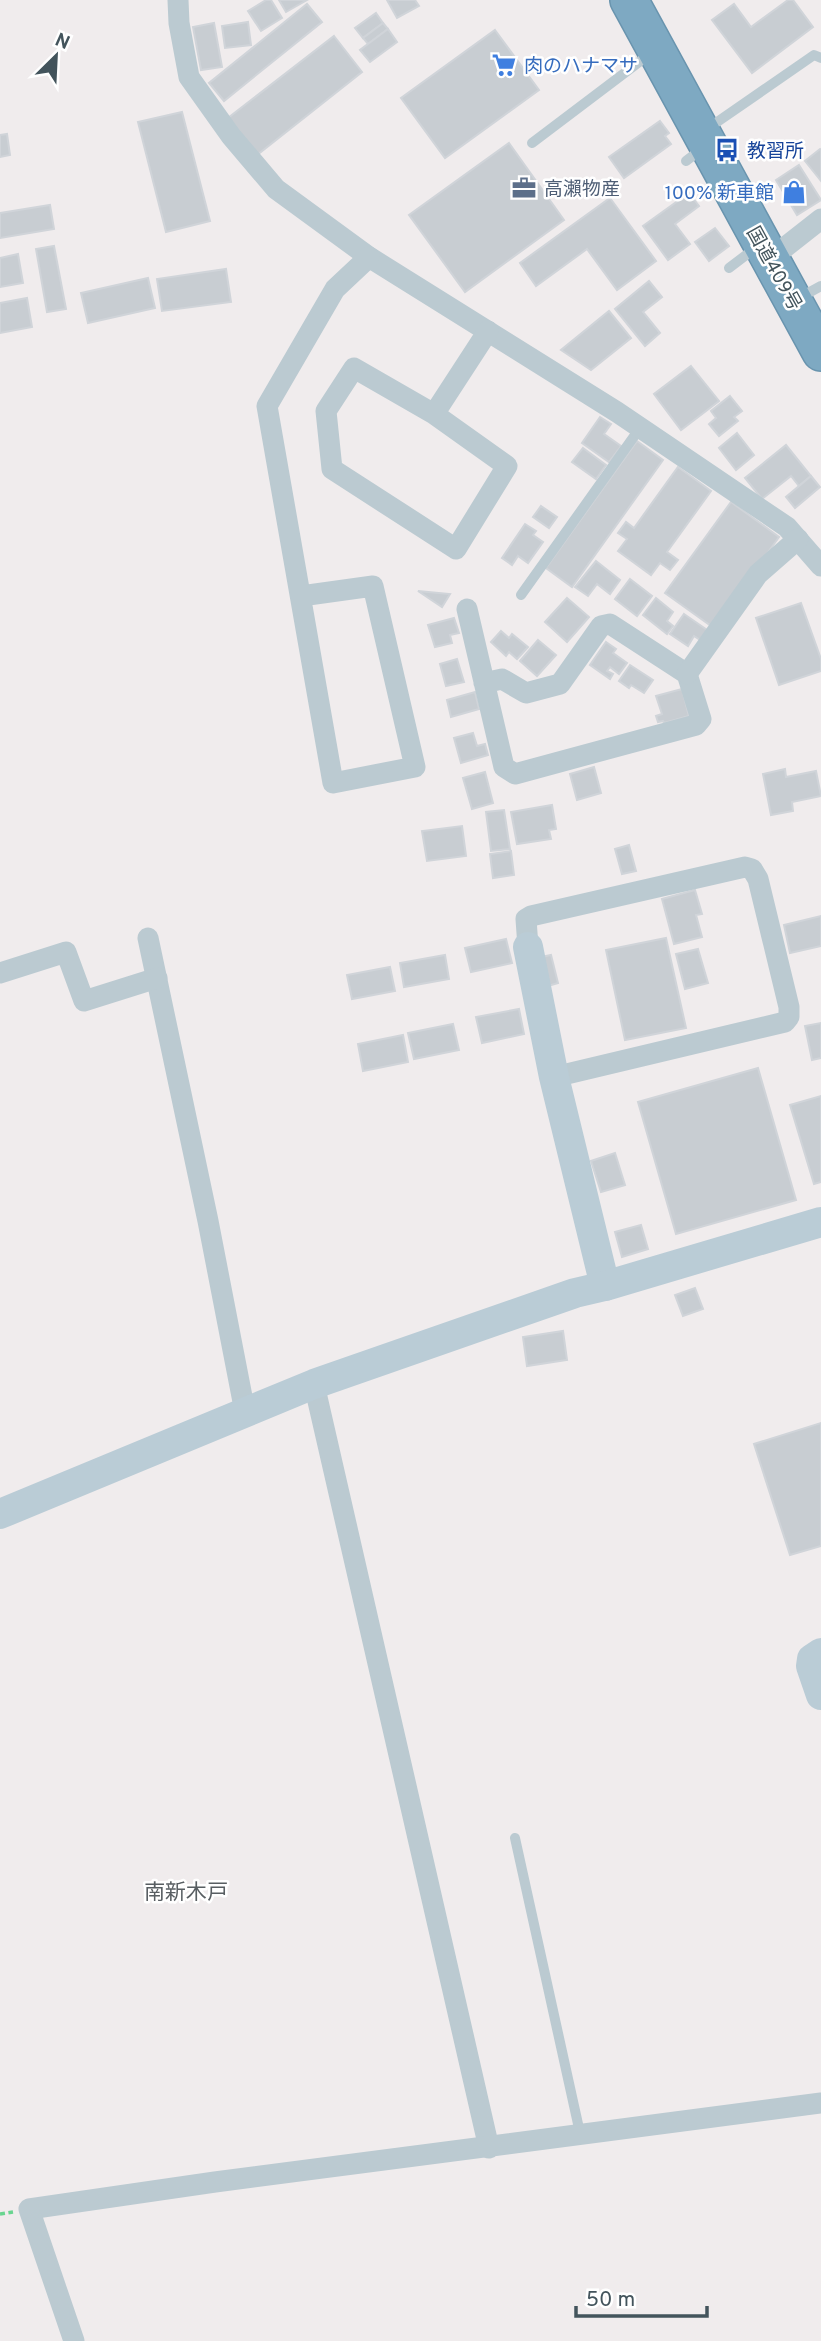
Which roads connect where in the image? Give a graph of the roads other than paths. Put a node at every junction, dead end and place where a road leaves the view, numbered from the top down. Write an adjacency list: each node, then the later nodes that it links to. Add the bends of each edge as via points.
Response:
1 (178, 0): 9 (street, via 189,78 231,136 276,189)
2 (631, 10): 3 (highway, 国道409号)
3 (656, 50): 5 (lane); 6 (highway, 国道409号)
4 (821, 58): 6 (lane, via 814,55)
5 (532, 143)
6 (699, 146): 8 (highway, 国道409号)
7 (821, 219): 8 (street)
8 (766, 251): 10 (lane); 11 (highway, 国道409号)
9 (369, 257): 12 (street); 19 (street, via 335,289 267,405)
10 (729, 268)
11 (807, 294): 13 (highway, 国道409号)
12 (488, 331): 14 (street); 15 (street)
13 (821, 352)
14 (434, 414): 14 (street, via 354,368 326,411 332,469 456,549 507,466)
15 (640, 428): 16 (street); 18 (lane)
16 (798, 539): 17 (street); 21 (street, via 758,574)
17 (821, 566)
18 (521, 595)
19 (301, 596): 19 (street, via 333,783 415,767 373,586)
20 (467, 609): 22 (street)
21 (687, 674): 22 (street, via 610,624 601,626 560,684 526,693 502,679); 22 (street, via 701,719 696,725 515,774 504,766)
22 (484, 683)
23 (148, 938): 26 (street)
24 (528, 947): 27 (street); 27 (street, via 525,927 531,916 745,866 758,879 789,1007 785,1022)
25 (0, 974): 26 (street, via 66,952 84,1001)
26 (157, 978): 31 (street)
27 (554, 1077): 29 (street)
28 (820, 1224): 29 (street)
29 (606, 1286): 30 (street)
30 (314, 1384): 31 (street); 38 (street)
31 (245, 1412): 32 (street)
32 (0, 1514)
33 (821, 1653): 34 (street, via 811,1659 811,1666)
34 (821, 1695)
35 (515, 1838): 37 (lane)
36 (821, 2103): 37 (street)
37 (580, 2133): 38 (street)
38 (489, 2148): 39 (street, via 29,2210)
39 (74, 2341)

